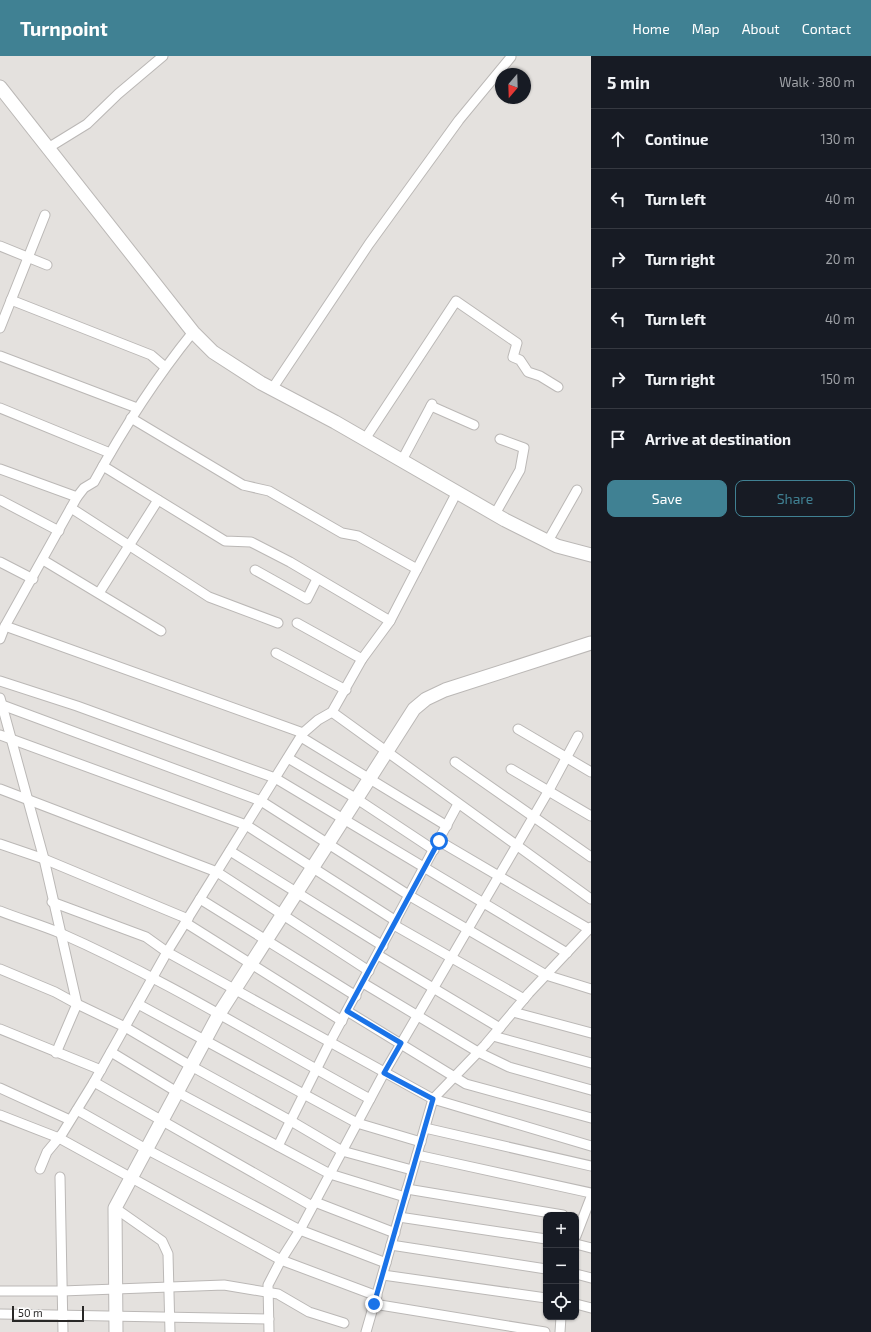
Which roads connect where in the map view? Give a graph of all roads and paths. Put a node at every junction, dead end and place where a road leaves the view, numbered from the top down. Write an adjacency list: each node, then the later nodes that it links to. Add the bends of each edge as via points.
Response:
1 (163, 56): 4 (street, via 87,124)
2 (511, 57): 15 (street, via 459,120 369,244)
3 (0, 87): 4 (street)
4 (48, 148): 11 (street)
5 (45, 215): 7 (street)
6 (0, 246): 7 (street)
7 (28, 258): 8 (street); 9 (street)
8 (47, 265)
9 (6, 304): 10 (street); 13 (street, via 151,355)
10 (0, 328)
11 (193, 332): 13 (street); 15 (street, via 213,352)
12 (0, 356): 17 (street)
13 (165, 367): 17 (street)
14 (558, 386): 20 (street, via 528,372 520,360 513,357 518,343 456,301)
15 (272, 389): 20 (street)
16 (0, 408): 22 (street)
17 (137, 408): 18 (street)
18 (131, 418): 22 (street); 39 (street, via 243,485 269,492 342,533 358,536)
19 (474, 425): 23 (street, via 432,405)
20 (365, 439): 23 (street)
21 (500, 439): 32 (street, via 524,448 520,470)
22 (110, 453): 24 (street)
23 (402, 460): 27 (street)
24 (103, 466): 28 (street, via 94,482 84,488); 30 (street)
25 (0, 468): 28 (street)
26 (577, 490): 34 (street)
27 (457, 492): 32 (street); 39 (street)
28 (77, 497): 31 (street)
29 (0, 500): 33 (street)
30 (158, 500): 35 (street); 42 (street, via 225,541 251,542)
31 (71, 508): 33 (street); 35 (street)
32 (495, 514): 34 (street)
33 (59, 531): 37 (street)
34 (548, 541): 36 (street)
35 (130, 544): 43 (street); 45 (street, via 210,597)
36 (591, 555)
37 (43, 560): 41 (street); 43 (street)
38 (0, 562): 41 (street)
39 (416, 569): 44 (street)
40 (255, 570): 42 (street, via 306,599)
41 (32, 579): 47 (street)
42 (317, 579): 44 (street)
43 (98, 593): 48 (street)
44 (390, 621): 52 (street)
45 (278, 623)
46 (297, 623): 52 (street)
47 (5, 626): 49 (street); 59 (street)
48 (161, 631)
49 (0, 639)
50 (591, 643): 62 (street, via 445,690 426,699 414,709)
51 (276, 653): 54 (street)
52 (362, 659): 54 (street)
53 (0, 681): 68 (street, via 78,706)
54 (346, 690): 56 (street)
55 (1, 701): 61 (street); 74 (street)
56 (332, 712): 59 (street, via 318,720); 62 (street)
57 (518, 729): 63 (street)
58 (0, 735): 61 (street)
59 (302, 735): 64 (street); 69 (street)
60 (578, 736): 63 (street)
61 (11, 738): 72 (street); 79 (street)
62 (386, 753): 69 (street); 75 (street)
63 (567, 757): 67 (street); 71 (street)
64 (288, 758): 68 (street); 73 (street)
65 (455, 762): 76 (street)
66 (511, 770): 71 (street)
67 (591, 772)
68 (275, 778): 74 (street); 78 (street)
69 (370, 779): 73 (street); 80 (street)
70 (0, 789): 72 (street)
71 (549, 790): 76 (street); 77 (street)
72 (28, 799): 88 (street); 91 (street)
73 (357, 799): 78 (street); 85 (street)
74 (261, 801): 79 (street); 83 (street)
75 (458, 804): 80 (street); 84 (street)
76 (533, 816): 84 (street); 87 (street)
77 (591, 816)
78 (344, 820): 83 (street); 90 (street)
79 (246, 825): 86 (street); 89 (street)
80 (447, 826): 81 (street)
81 (439, 841): 85 (street); 92 (street)
82 (0, 844): 88 (street)
83 (327, 845): 89 (street); 94 (street)
84 (515, 846): 92 (street); 96 (street)
85 (434, 850): 90 (street)
86 (230, 851): 91 (street); 93 (street)
87 (591, 857)
88 (44, 859): 97 (street); 101 (street)
89 (313, 867): 93 (street); 102 (street)
90 (424, 868): 94 (street); 98 (street)
91 (217, 872): 95 (street); 100 (street)
92 (498, 876): 98 (street); 103 (street)
93 (298, 892): 100 (street); 107 (street)
94 (410, 896): 102 (street); 104 (street)
95 (200, 899): 101 (street); 106 (street)
96 (591, 899)
97 (52, 902): 105 (street); 108 (street, via 146,937)
98 (482, 903): 104 (street); 109 (street)
99 (0, 911): 105 (street)
100 (283, 914): 106 (street); 114 (street)
101 (187, 921): 108 (street); 112 (street)
102 (395, 923): 107 (street); 111 (street)
103 (590, 928): 109 (street)
104 (467, 930): 111 (street); 115 (street)
105 (59, 933): 116 (street); 123 (street)
106 (266, 940): 112 (street); 121 (street)
107 (383, 946): 110 (street)
108 (167, 952): 116 (street); 119 (street)
109 (567, 953): 115 (street)
110 (378, 955): 114 (street); 118 (street)
111 (450, 958): 118 (street); 122 (street)
112 (251, 964): 119 (street); 129 (street)
113 (0, 969): 123 (street)
114 (369, 971): 117 (street)
115 (546, 976): 120 (street); 122 (street)
116 (152, 978): 124 (street); 127 (street)
117 (363, 983): 121 (street); 128 (street)
118 (433, 987): 128 (street); 131 (street)
119 (236, 988): 127 (street); 136 (street)
120 (591, 989)
121 (356, 996): 125 (street)
122 (524, 999): 126 (street)
123 (76, 1004): 130 (street); 140 (street)
124 (138, 1004): 130 (street); 135 (street)
125 (347, 1011): 129 (street); 137 (street)
126 (514, 1012): 131 (street); 133 (street)
127 (219, 1014): 135 (street); 144 (street)
128 (417, 1015): 137 (street); 139 (street)
129 (342, 1021): 136 (street)
130 (125, 1027): 138 (street); 142 (street)
131 (500, 1028): 134 (street)
132 (0, 1029): 140 (street)
133 (591, 1033)
134 (493, 1036): 139 (street); 141 (street)
135 (205, 1040): 142 (street); 151 (street)
136 (330, 1042): 144 (street); 145 (street)
137 (401, 1043): 145 (street); 146 (street)
138 (111, 1052): 143 (street); 150 (street)
139 (478, 1052): 146 (street); 149 (street, via 509,1067)
140 (56, 1053): 143 (street)
141 (591, 1063)
142 (191, 1066): 150 (street); 159 (street)
143 (101, 1070): 147 (street)
144 (316, 1070): 151 (street); 152 (street)
145 (384, 1073): 152 (street); 153 (street)
146 (454, 1076): 153 (street); 156 (street, via 466,1084)
147 (94, 1082): 154 (street); 158 (street)
148 (0, 1088): 157 (street)
149 (591, 1090)
150 (177, 1092): 158 (street); 164 (street)
151 (303, 1096): 159 (street); 160 (street)
152 (370, 1099): 160 (street)
153 (433, 1099): 161 (street); 165 (street)
154 (77, 1110): 157 (street); 166 (street)
155 (0, 1115): 162 (street)
156 (591, 1118)
157 (70, 1120): 162 (street)
158 (161, 1120): 166 (street); 178 (street)
159 (291, 1121): 164 (street); 167 (street)
160 (357, 1123): 163 (street); 167 (street)
161 (425, 1128): 163 (street); 169 (street)
162 (59, 1138): 170 (street, via 47,1152); 173 (street)
163 (421, 1142): 168 (street)
164 (278, 1146): 172 (street)
165 (591, 1146)
166 (146, 1149): 173 (street); 184 (street)
167 (342, 1151): 171 (street); 172 (street)
168 (417, 1155): 171 (street); 176 (street)
169 (591, 1166)
170 (40, 1169)
171 (412, 1170): 175 (street)
172 (330, 1174): 175 (street); 178 (street)
173 (132, 1176): 179 (street); 190 (street)
174 (60, 1177): 199 (street)
175 (406, 1193): 181 (street); 182 (street)
176 (591, 1193)
177 (591, 1197): 180 (street)
178 (314, 1204): 184 (street); 185 (street)
179 (115, 1208): 196 (street, via 162,1241 168,1254); 197 (street)
180 (589, 1209): 183 (street)
181 (543, 1212)
182 (399, 1218): 185 (street); 186 (street)
183 (579, 1218)
184 (300, 1230): 190 (street); 191 (street)
185 (395, 1233): 187 (street)
186 (543, 1239)
187 (391, 1245): 191 (street); 192 (street)
188 (579, 1245): 189 (street)
189 (591, 1248)
190 (281, 1260): 200 (street, via 268,1285); 202 (street)
191 (386, 1263): 193 (street)
192 (543, 1268)
193 (383, 1275): 201 (street); 202 (street)
194 (579, 1275): 195 (street)
195 (591, 1278)
196 (169, 1286): 197 (street); 200 (street, via 224,1285); 208 (street)
197 (116, 1289): 199 (street); 207 (street)
198 (0, 1291): 199 (street)
199 (62, 1291): 206 (street)
200 (268, 1291): 209 (street); 211 (street, via 310,1312)
201 (543, 1298)
202 (376, 1300): 212 (street); 217 (street)
203 (579, 1305): 204 (street)
204 (591, 1308)
205 (0, 1314): 206 (street)
206 (62, 1316): 207 (street); 213 (street)
207 (116, 1316): 208 (street); 214 (street)
208 (170, 1317): 209 (street); 215 (street)
209 (269, 1319): 216 (street)
210 (561, 1320): 218 (street)
211 (344, 1323)
212 (369, 1331)
213 (63, 1332)
214 (116, 1332)
215 (170, 1332)
216 (269, 1332)
217 (545, 1332)
218 (560, 1332)

